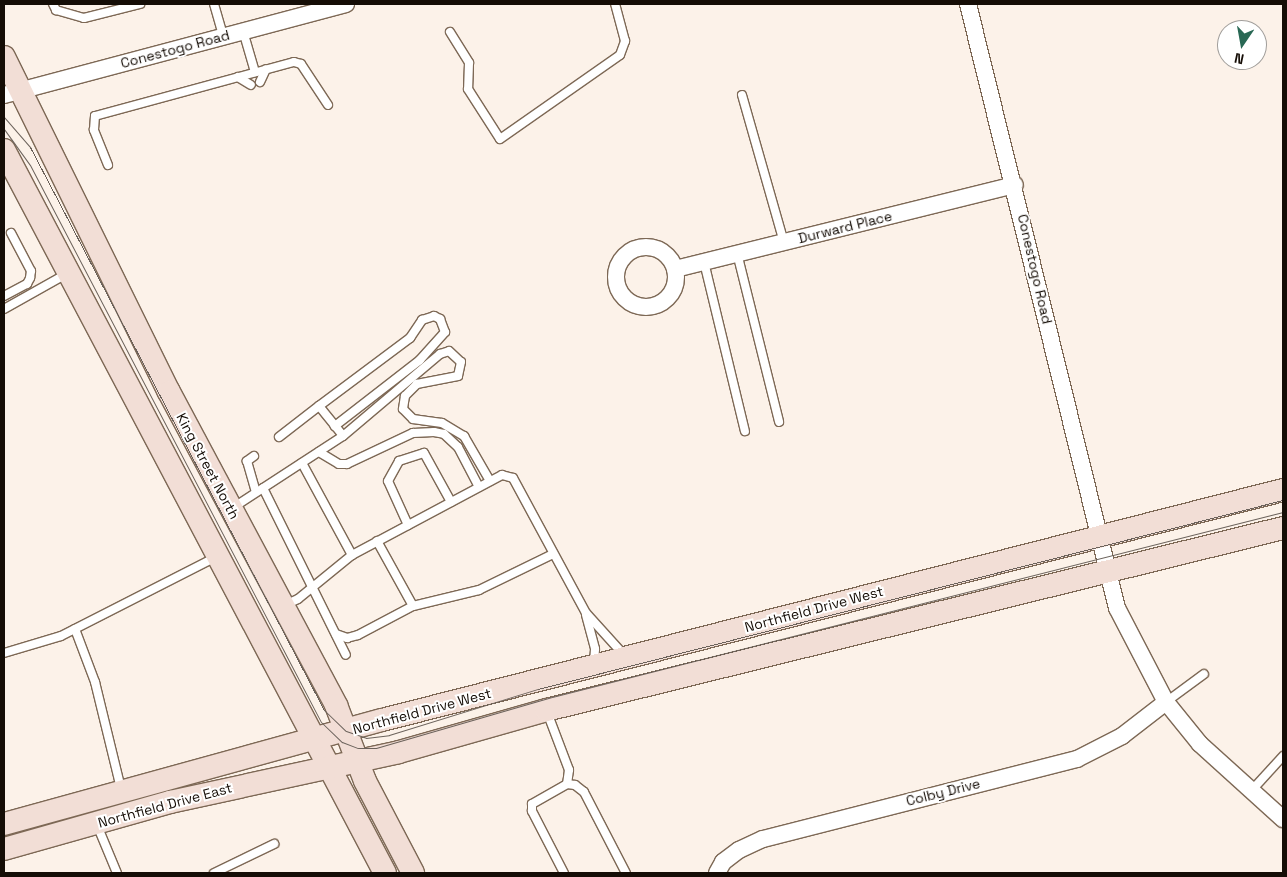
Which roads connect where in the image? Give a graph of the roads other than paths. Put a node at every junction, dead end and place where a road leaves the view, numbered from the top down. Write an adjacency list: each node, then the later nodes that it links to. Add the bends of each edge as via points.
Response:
1 (53, 4): 2 (lane, via 56,10 84,18)
2 (140, 4)
3 (214, 4): 9 (lane)
4 (346, 4): 7 (street, Conestogo Road)
5 (615, 4): 8 (lane, via 624,41 620,55 500,140 468,89 470,63)
6 (968, 4): 21 (street, Conestogo Road)
7 (243, 30): 9 (street, Conestogo Road); 12 (lane)
8 (450, 32)
9 (223, 36): 16 (street, Conestogo Road)
10 (4, 57): 16 (main road, King Street North)
11 (266, 69): 12 (lane); 14 (lane); 18 (lane, via 294,62 301,64)
12 (255, 72): 13 (lane)
13 (238, 77): 15 (lane); 20 (lane, via 94,116 94,130)
14 (260, 82)
15 (251, 84)
16 (11, 93): 45 (main road, King Street North)
17 (742, 95): 23 (lane)
18 (328, 105)
19 (4, 150): 27 (main road)
20 (108, 165)
21 (1015, 185): 23 (street, Durward Place); 48 (street, Conestogo Road)
22 (11, 233): 28 (lane, via 31,272 27,284)
23 (784, 242): 24 (street, Durward Place)
24 (737, 254): 25 (street, Durward Place); 31 (lane)
25 (704, 262): 26 (street, Durward Place); 33 (lane)
26 (675, 269)
27 (70, 272): 29 (lane); 52 (main road)
28 (4, 296)
29 (4, 309)
30 (319, 406): 32 (lane); 32 (lane, via 410,338 422,320 434,316 440,319 445,332 420,360); 34 (lane)
31 (779, 422)
32 (335, 426): 35 (lane)
33 (745, 431)
34 (279, 436)
35 (343, 436): 36 (lane); 39 (lane, via 440,354 449,351 461,362 458,376 417,384 405,396 404,409 413,419 442,423 464,436)
36 (319, 452): 38 (lane); 40 (lane, via 340,464 347,464 413,433 444,434 458,447)
37 (254, 456): 43 (lane, via 246,461)
38 (302, 463): 41 (lane); 51 (lane)
39 (490, 480): 40 (lane); 50 (lane, via 502,475 513,478)
40 (479, 487): 44 (lane)
41 (264, 488): 43 (lane); 54 (lane)
42 (1283, 490): 48 (main road, Northfield Drive West)
43 (256, 492): 45 (lane)
44 (451, 502): 46 (lane); 46 (lane, via 424,453 399,461 388,481)
45 (230, 510): 55 (main road, King Street North)
46 (408, 525): 49 (lane)
47 (1283, 528): 53 (main road)
48 (1099, 535): 53 (street); 62 (main road, Northfield Drive West)
49 (377, 541): 51 (lane); 56 (lane)
50 (553, 554): 56 (lane, via 479,590); 57 (lane)
51 (352, 555): 54 (lane)
52 (218, 557): 58 (lane); 68 (main road)
53 (1108, 572): 65 (street, via 1117,608); 66 (main road)
54 (314, 586): 55 (lane); 59 (lane)
55 (283, 606): 67 (main road, King Street North, via 336,705)
56 (413, 606): 59 (lane, via 358,635 348,638)
57 (586, 613): 62 (lane); 63 (lane, via 595,649)
58 (74, 629): 60 (lane); 74 (lane, via 95,682)
59 (336, 634): 61 (lane)
60 (4, 653)
61 (346, 655)
62 (627, 658): 63 (main road, Northfield Drive West)
63 (594, 666): 67 (main road, Northfield Drive West)
64 (1204, 674): 65 (lane)
65 (1166, 702): 73 (street, via 1200,744); 86 (street, Colby Drive, via 1122,736 1077,759 756,841 723,862)
66 (546, 710): 70 (main road); 72 (lane, via 569,770)
67 (346, 731): 68 (main road, Northfield Drive West); 70 (main road, King Street North)
68 (313, 739): 71 (main road); 74 (main road, Northfield Drive East)
69 (1283, 756): 73 (lane)
70 (358, 762): 71 (main road, Northfield Drive East); 83 (main road, King Street North)
71 (328, 766): 77 (main road, Northfield Drive East, via 170,802); 82 (main road)
72 (567, 784): 84 (lane, via 532,804 532,811); 85 (lane, via 575,785 584,792)
73 (1252, 790): 75 (street)
74 (121, 791): 76 (main road, Northfield Drive East)
75 (1283, 819)
76 (4, 824)
77 (96, 824): 79 (main road, Northfield Drive East); 80 (lane)
78 (274, 844): 81 (lane)
79 (4, 849)
80 (117, 873)
81 (214, 873)
82 (385, 873)
83 (414, 873)
84 (564, 873)
85 (626, 873)
86 (717, 873)

